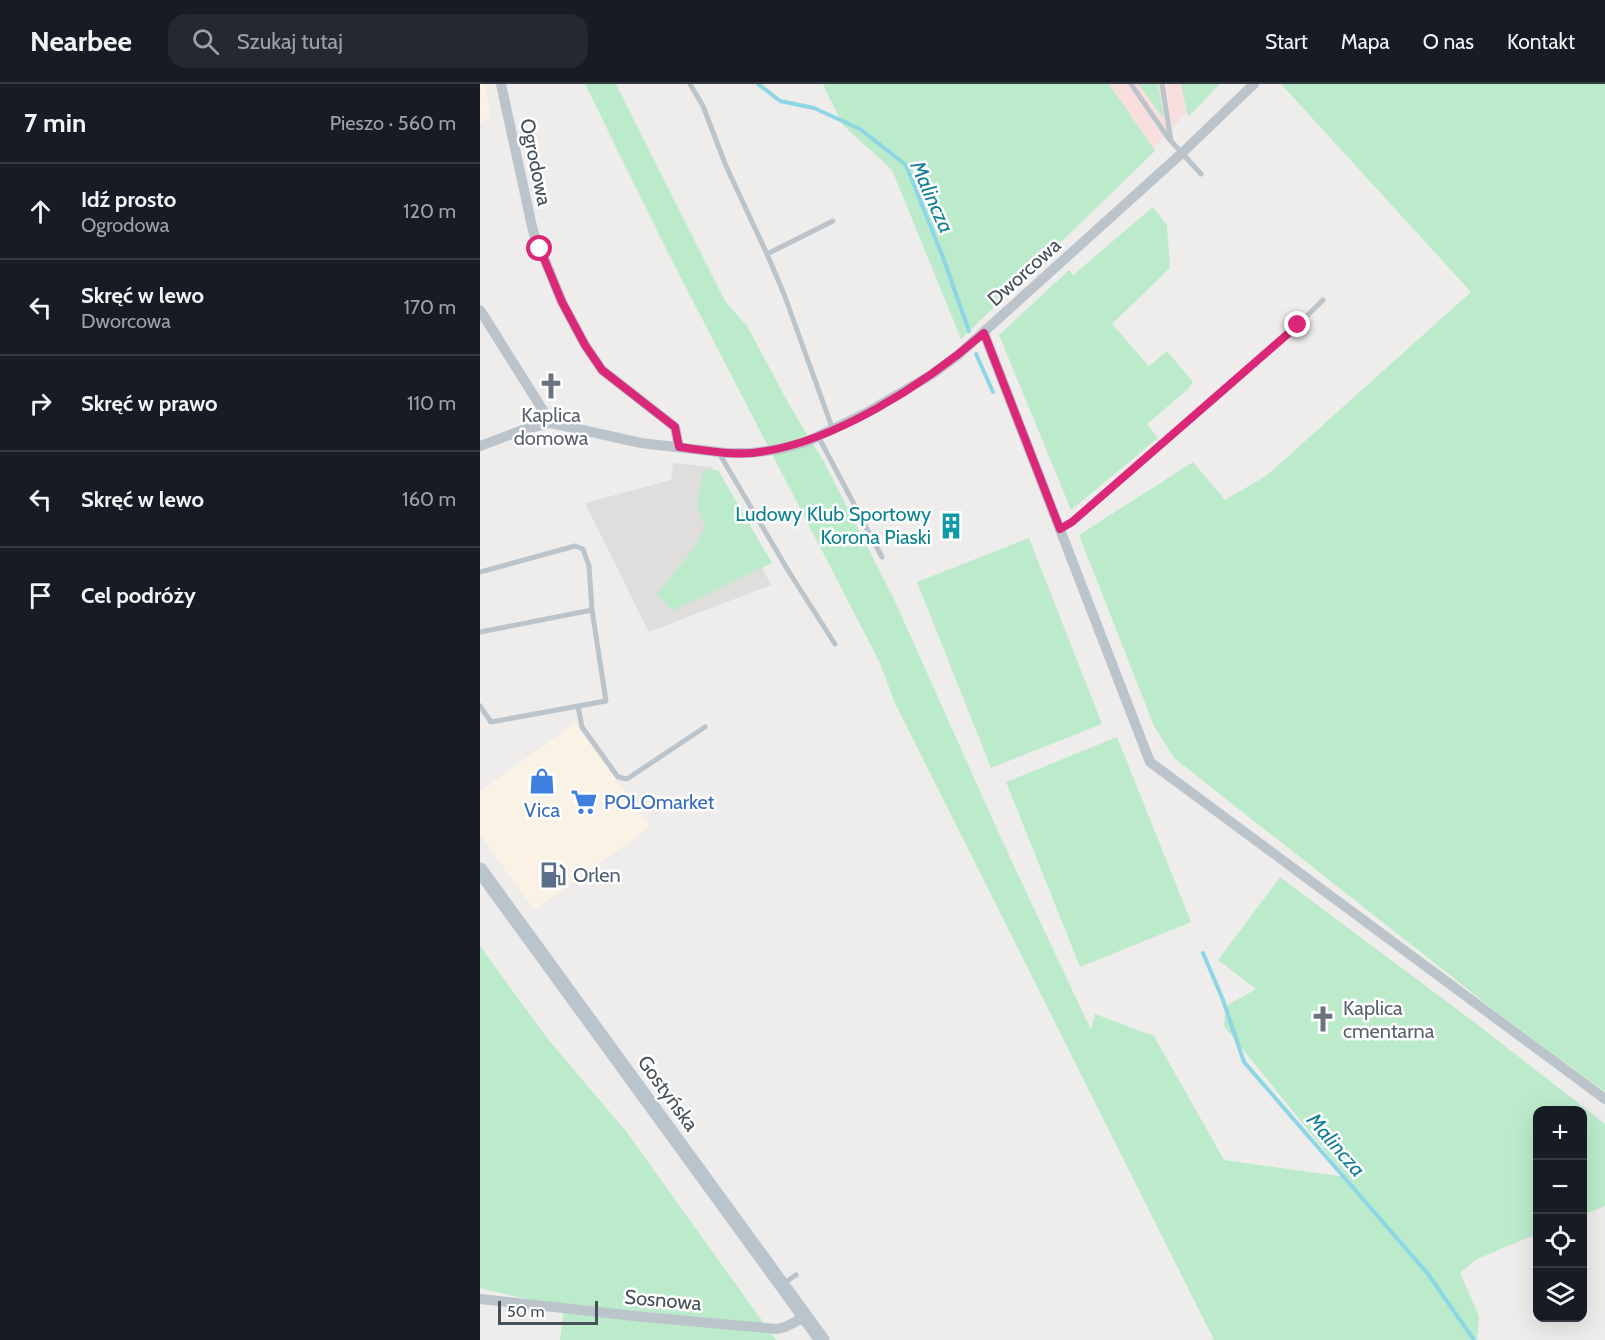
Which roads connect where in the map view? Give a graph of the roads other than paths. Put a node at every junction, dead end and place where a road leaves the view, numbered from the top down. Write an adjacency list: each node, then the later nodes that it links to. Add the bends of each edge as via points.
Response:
1 (501, 84): 18 (street, Ogrodowa, via 533,231 562,302 602,370 675,427)
2 (690, 84): 10 (lane)
3 (1131, 84): 6 (lane)
4 (1162, 84): 6 (lane)
5 (1254, 84): 7 (street, Dworcowa)
6 (1171, 141): 7 (lane)
7 (1182, 153): 8 (lane); 13 (street, Dworcowa)
8 (1201, 174)
9 (833, 221): 10 (lane)
10 (767, 254): 15 (lane)
11 (1323, 300): 20 (lane, via 1211,402)
12 (480, 310): 14 (street)
13 (984, 333): 15 (street, Dworcowa, via 931,375); 20 (street)
14 (550, 423): 17 (street); 18 (street, Dworcowa, via 641,443)
15 (833, 430): 16 (street, Dworcowa)
16 (818, 436): 19 (street, Dworcowa, via 781,449); 21 (lane)
17 (480, 446)
18 (679, 447): 19 (street, Dworcowa)
19 (719, 453): 25 (lane)
20 (1060, 529): 30 (street, via 1149,762)
21 (882, 557)
22 (480, 572): 23 (lane, via 575,546 583,549 589,567)
23 (592, 610): 24 (lane); 27 (lane, via 606,701)
24 (480, 632)
25 (835, 644)
26 (480, 706): 27 (lane, via 491,722)
27 (578, 706): 28 (lane, via 582,727 618,777 627,779)
28 (705, 728)
29 (480, 870): 32 (street, Gostyńska)
30 (1605, 1099)
31 (796, 1275): 32 (lane)
32 (782, 1285): 34 (street, Gostyńska)
33 (480, 1299): 34 (street, Sosnowa, via 777,1329)
34 (804, 1317): 35 (street, Gostyńska)
35 (822, 1340)

